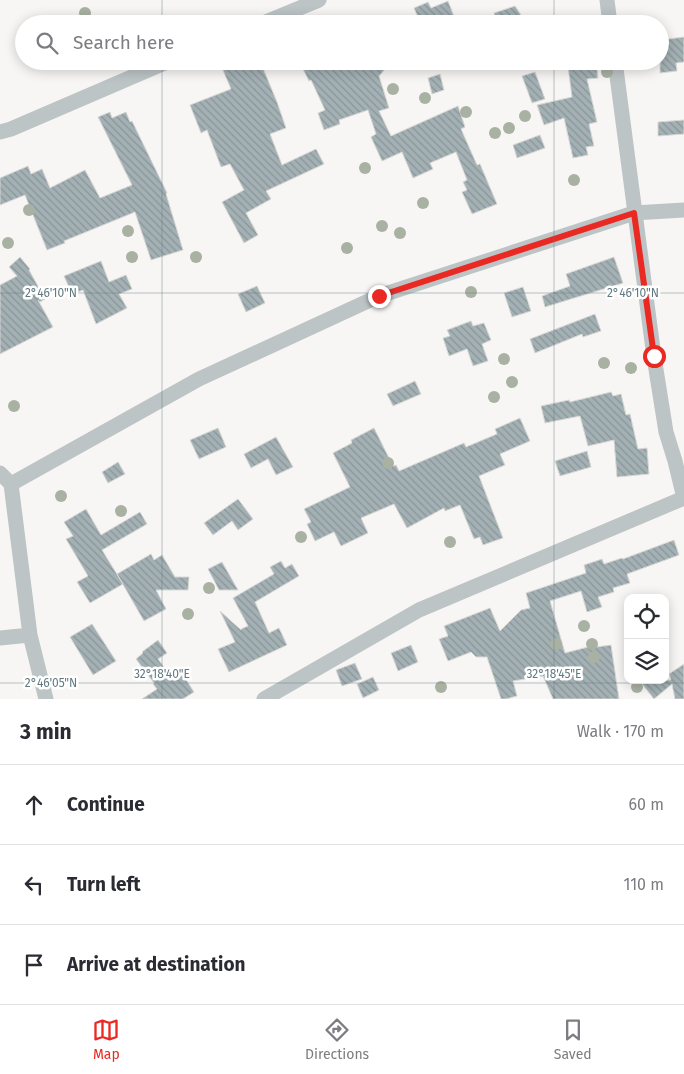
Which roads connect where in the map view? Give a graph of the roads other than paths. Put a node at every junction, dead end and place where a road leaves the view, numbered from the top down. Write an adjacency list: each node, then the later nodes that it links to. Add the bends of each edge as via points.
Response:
1 (320, 0): 3 (street)
2 (607, 0): 4 (street)
3 (283, 15)
4 (609, 15)
5 (148, 70): 7 (street)
6 (616, 70): 9 (street)
7 (0, 132)
8 (684, 210): 9 (street)
9 (634, 213): 10 (street, via 666,432); 12 (street, via 379,296 199,379)
10 (680, 462): 13 (street)
11 (0, 473): 12 (street)
12 (11, 484): 14 (street)
13 (684, 498): 17 (street, via 419,610)
14 (30, 635): 15 (street); 16 (street)
15 (0, 638)
16 (46, 699)
17 (264, 699)

